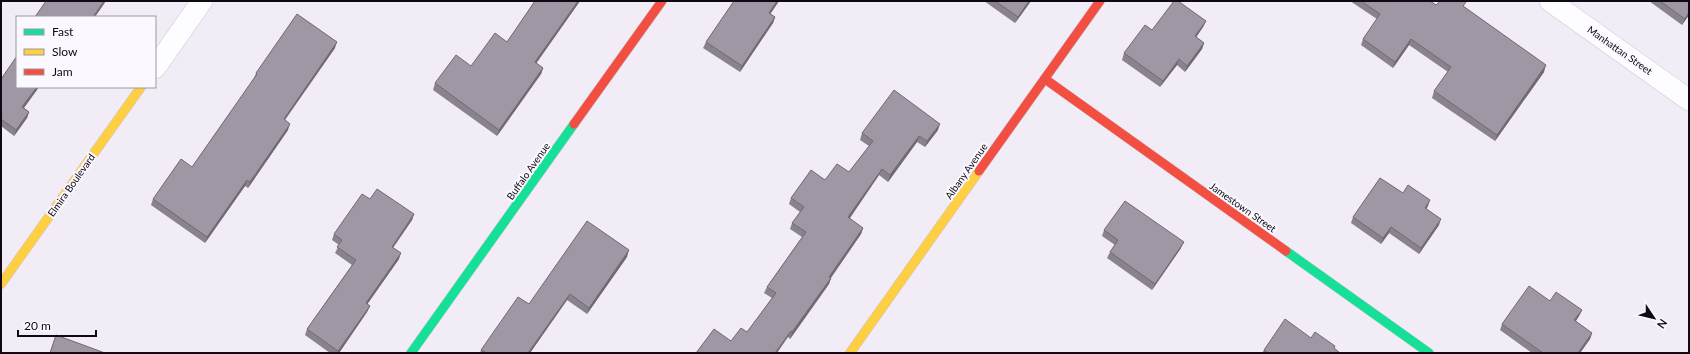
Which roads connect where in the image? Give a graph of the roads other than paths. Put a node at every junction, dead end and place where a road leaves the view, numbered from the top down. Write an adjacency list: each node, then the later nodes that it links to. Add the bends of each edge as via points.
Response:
1 (202, 1): 5 (street)
2 (662, 1): 10 (street, Buffalo Avenue)
3 (1100, 1): 6 (street, Albany Avenue)
4 (1550, 1): 8 (street, Manhattan Street)
5 (156, 67)
6 (1044, 79): 11 (street, Albany Avenue); 12 (street, Jamestown Street)
7 (140, 88): 9 (street, Elmira Boulevard)
8 (1689, 100)
9 (1, 284)
10 (411, 353)
11 (850, 353)
12 (1429, 353)

